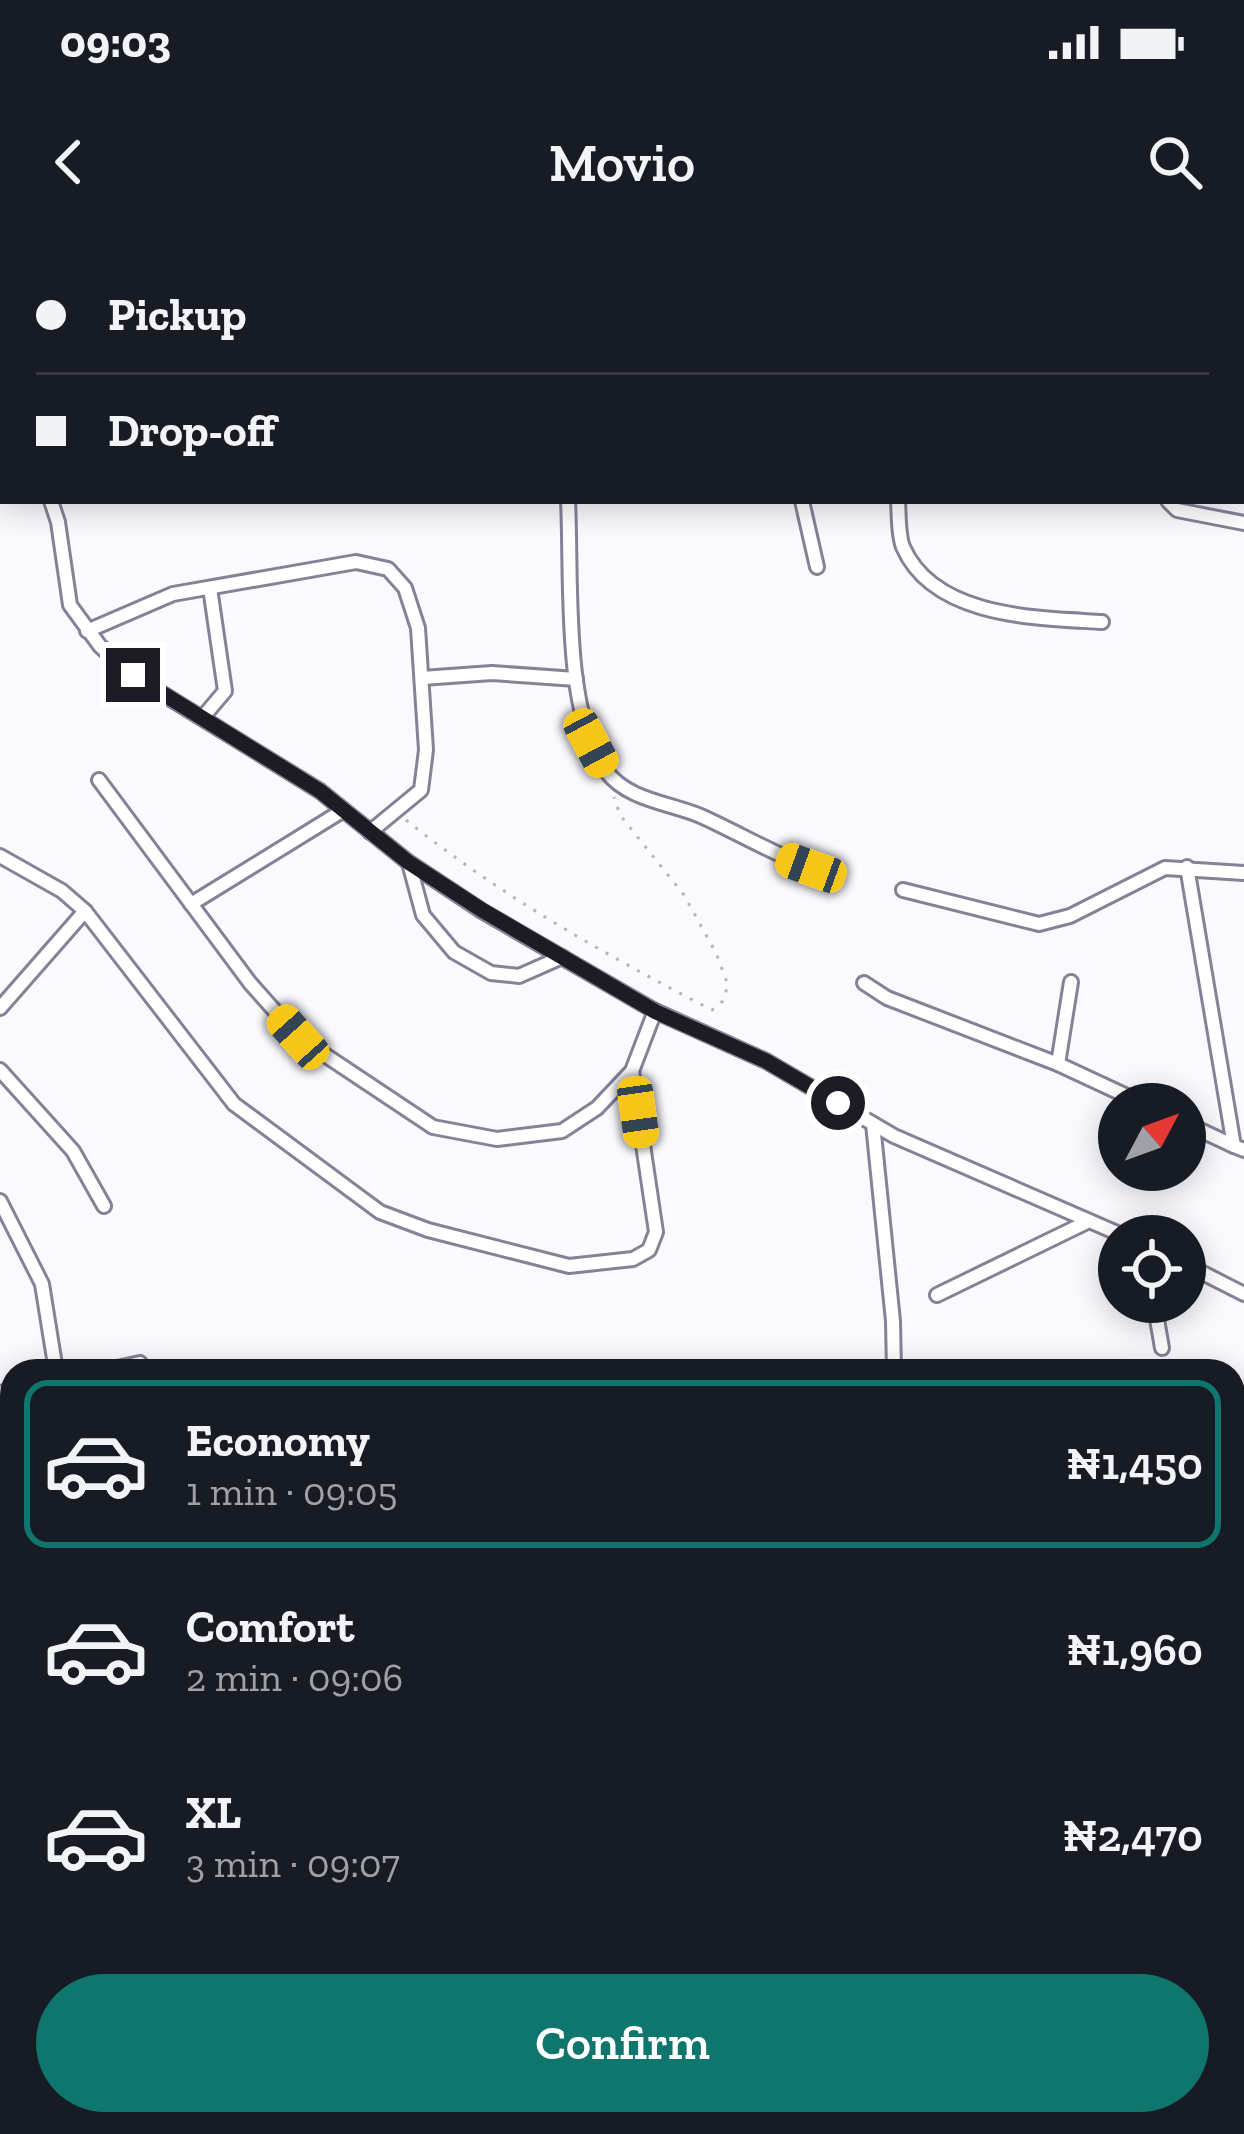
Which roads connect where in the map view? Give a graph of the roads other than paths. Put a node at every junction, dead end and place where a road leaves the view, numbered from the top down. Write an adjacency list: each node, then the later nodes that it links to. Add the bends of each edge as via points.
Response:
1 (52, 504): 10 (street, via 70,605)
2 (568, 504): 12 (street)
3 (803, 504): 7 (street)
4 (898, 504): 9 (street, via 901,543 919,573 958,598 1024,617)
5 (1171, 504): 6 (street)
6 (1244, 524)
7 (817, 567)
8 (210, 588): 10 (street, via 173,594); 11 (street, via 356,562 388,568 406,587); 13 (street, via 226,691)
9 (1102, 622)
10 (87, 631): 13 (street, via 133,675)
11 (422, 677): 12 (street); 16 (street, via 421,790)
12 (576, 680): 20 (street, via 607,772 644,798)
13 (203, 717): 15 (street)
14 (99, 780): 23 (street)
15 (342, 811): 16 (street); 23 (street)
16 (370, 832): 18 (street)
17 (0, 856): 24 (street)
18 (408, 862): 25 (street); 25 (street, via 423,915 454,952 491,973 519,976)
19 (1187, 867): 21 (street); 22 (street, via 1150,872 1039,924); 36 (street)
20 (811, 868)
21 (1244, 873)
22 (903, 890)
23 (191, 904): 32 (street, via 298,1037 433,1127 497,1139 562,1131)
24 (86, 911): 28 (street); 32 (street, via 234,1104 380,1212 428,1230 569,1266 649,1250 656,1232)
25 (562, 957): 29 (street)
26 (1071, 982): 30 (street)
27 (864, 983): 30 (street)
28 (0, 1009)
29 (656, 1012): 32 (street); 34 (street, via 766,1061)
30 (1058, 1064): 33 (street)
31 (0, 1070): 38 (street, via 73,1151)
32 (632, 1071)
33 (1099, 1083)
34 (874, 1124): 39 (street); 47 (street)
35 (1206, 1133): 36 (street)
36 (1239, 1148)
37 (0, 1201): 46 (street, via 42,1284)
38 (104, 1206)
39 (1089, 1221): 40 (street); 43 (street)
40 (1098, 1225)
41 (1206, 1275): 42 (street)
42 (1244, 1294)
43 (937, 1295)
44 (1158, 1323): 45 (street)
45 (1162, 1348)
46 (54, 1359)
47 (894, 1359)

